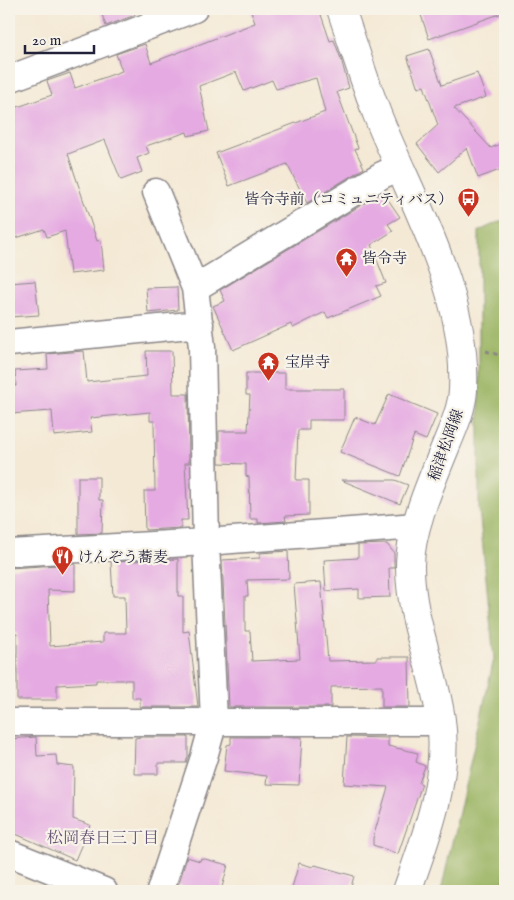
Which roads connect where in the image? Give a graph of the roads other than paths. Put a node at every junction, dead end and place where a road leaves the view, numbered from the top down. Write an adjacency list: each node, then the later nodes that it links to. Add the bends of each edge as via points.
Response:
1 (194, 9): 3 (street)
2 (341, 9): 4 (main road, 稲津松岡線, via 377,113)
3 (9, 79)
4 (400, 167): 6 (street); 9 (main road, 稲津松岡線, via 445,273 463,353 463,392 458,416)
5 (156, 192): 6 (street)
6 (195, 288): 7 (street)
7 (200, 324): 8 (street); 10 (street)
8 (9, 343)
9 (416, 526): 10 (street); 14 (main road, 稲津松岡線, via 410,564 412,596)
10 (206, 542): 11 (street); 12 (street)
11 (9, 553)
12 (214, 721): 13 (street); 14 (street); 17 (street)
13 (9, 722)
14 (441, 722): 18 (main road, 稲津松岡線, via 441,774 433,813)
15 (9, 852): 16 (street)
16 (104, 891)
17 (160, 891)
18 (407, 891)

